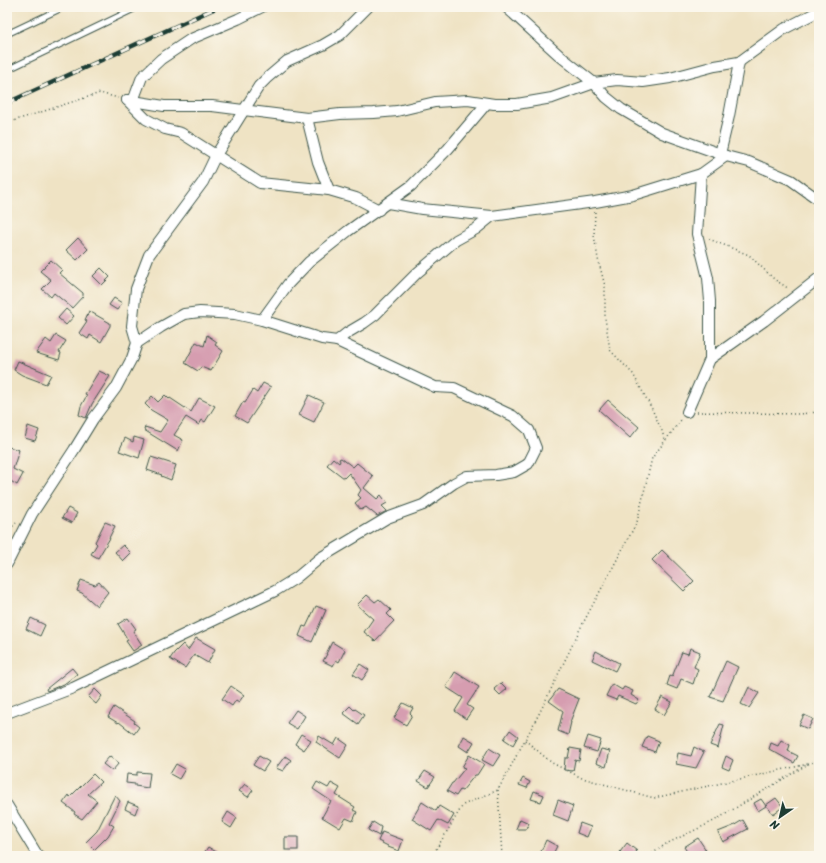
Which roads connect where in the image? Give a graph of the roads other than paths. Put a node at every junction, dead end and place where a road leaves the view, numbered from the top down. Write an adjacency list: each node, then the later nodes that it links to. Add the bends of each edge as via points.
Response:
1 (64, 7): 7 (lane)
2 (138, 7): 9 (lane)
3 (262, 7): 11 (street, via 191,39 161,59 142,77)
4 (368, 7): 13 (street, via 340,35 287,61 259,86)
5 (506, 7): 10 (street)
6 (819, 11): 8 (street, via 784,29)
7 (7, 34)
8 (739, 62): 10 (street, via 643,82 617,80); 16 (street)
9 (7, 70)
10 (594, 83): 12 (street, via 552,98 518,104); 16 (street, via 621,109 662,133)
11 (130, 101): 13 (street, via 164,106 212,106); 15 (street, via 146,119 165,129 181,133)
12 (487, 103): 14 (street, via 468,100 435,102 382,112); 20 (street, via 428,171)
13 (245, 110): 14 (street); 15 (street)
14 (307, 118): 18 (street, via 318,162)
15 (216, 155): 18 (street, via 260,182); 26 (street, via 203,182 149,255 136,289 132,326)
16 (723, 155): 17 (street); 19 (street, via 749,162 791,180)
17 (701, 174): 22 (street, via 632,195); 27 (street, via 697,234 708,278)
18 (329, 190): 21 (street, via 356,198)
19 (819, 200)
20 (388, 203): 21 (street); 22 (street)
21 (379, 210): 24 (street, via 309,262 288,284)
22 (492, 216): 25 (street, via 456,240 417,273 375,315)
23 (819, 278): 27 (street)
24 (262, 320): 25 (street, via 322,339); 26 (street, via 235,314 184,314)
25 (337, 341): 30 (street, via 435,387 454,388 513,416 529,430 536,448 528,464 514,472 467,476 423,505 388,518 320,558 275,591 73,688)
26 (137, 343): 29 (street, via 116,388 32,514)
27 (710, 359): 28 (street)
28 (687, 412)
29 (7, 564)
30 (7, 713)
31 (7, 805): 32 (street)
32 (38, 856)

